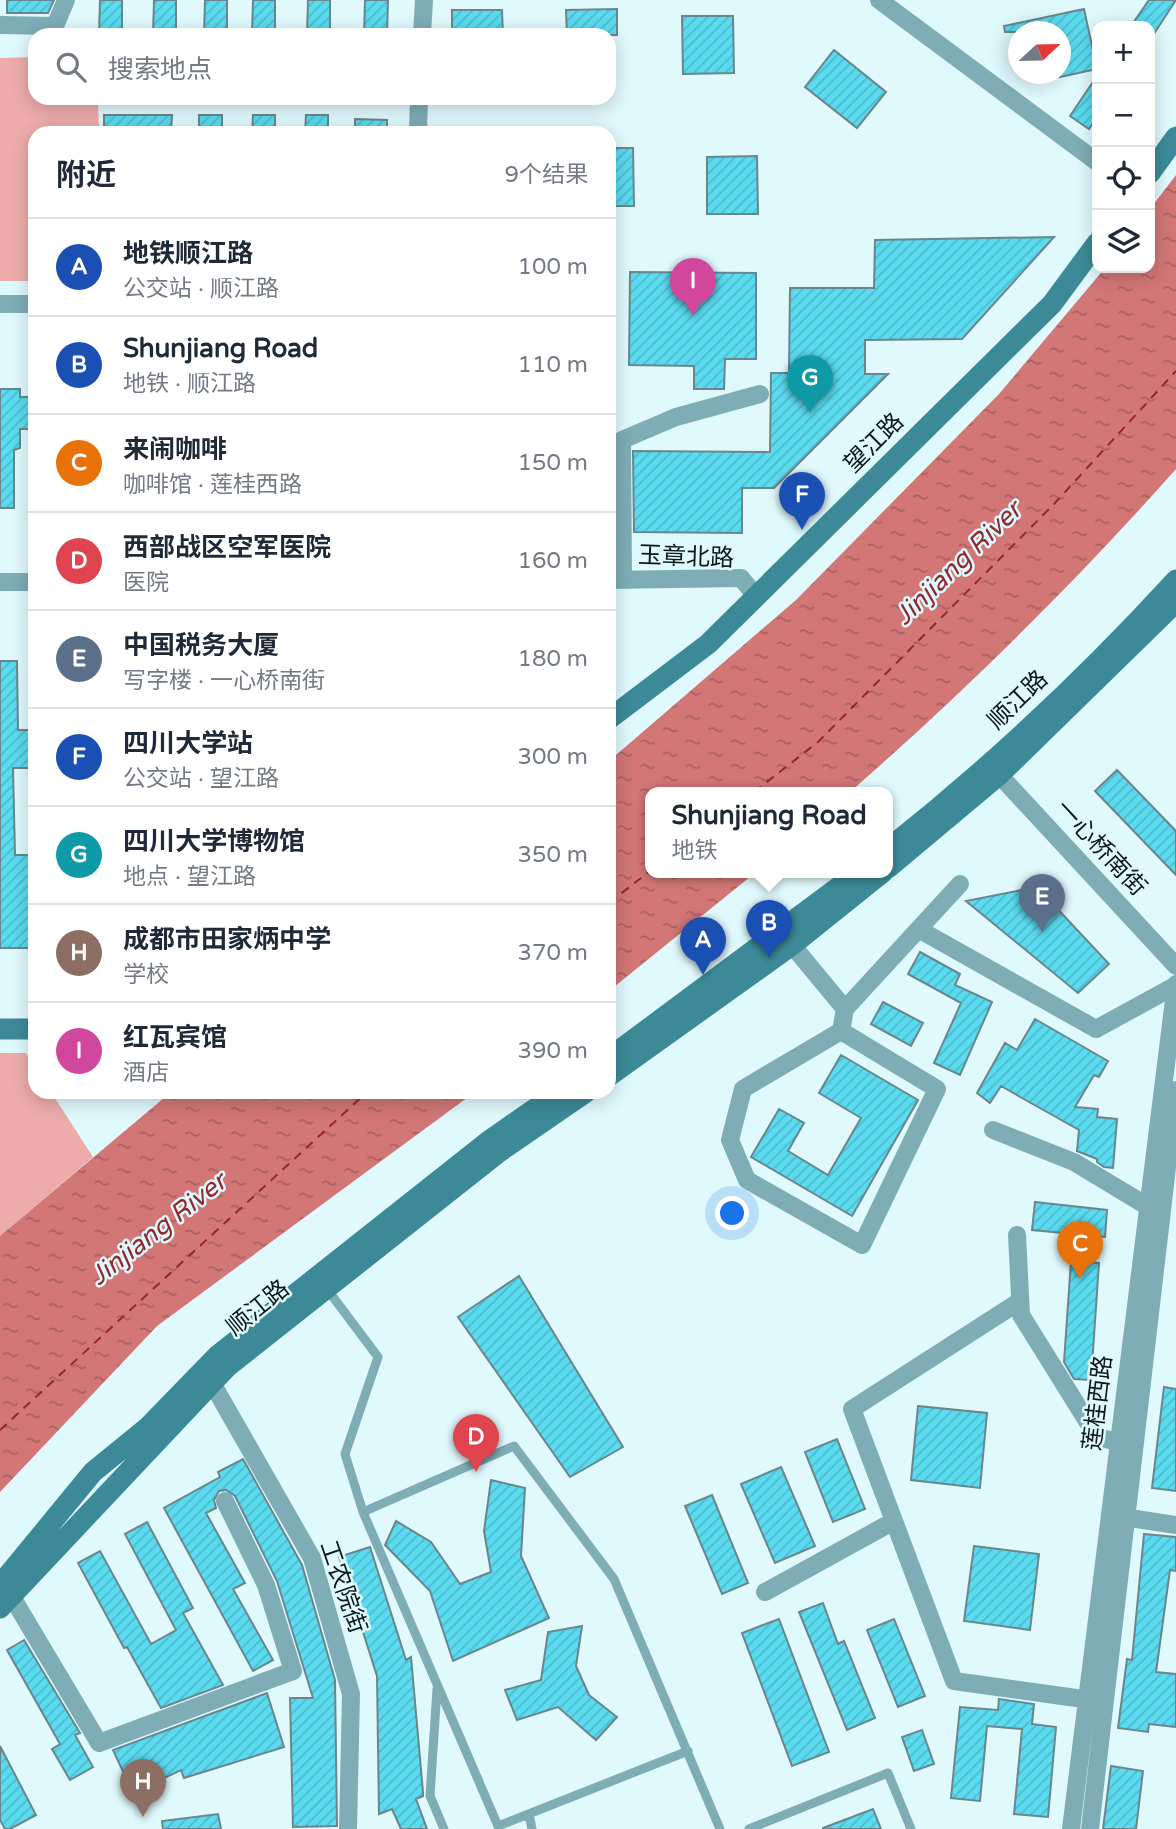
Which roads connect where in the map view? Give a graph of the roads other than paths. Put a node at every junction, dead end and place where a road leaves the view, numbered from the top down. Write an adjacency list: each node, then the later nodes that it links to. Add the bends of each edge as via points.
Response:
1 (66, 0): 6 (street)
2 (424, 0): 7 (street)
3 (879, 0): 11 (street)
4 (0, 25): 5 (street)
5 (28, 28)
6 (58, 28)
7 (422, 28)
8 (419, 105): 9 (street)
9 (418, 126)
10 (1176, 137): 12 (main road)
11 (1092, 158)
12 (1155, 166)
13 (1092, 250): 21 (main road, 望江路, via 1052,304)
14 (0, 303): 15 (street)
15 (28, 304)
16 (760, 394): 17 (street, via 676,417 622,440)
17 (616, 580): 21 (street, 玉章北路, via 741,578)
18 (1176, 580): 24 (main road, 顺江路)
19 (0, 582): 20 (street)
20 (28, 582)
21 (756, 596): 23 (main road, 望江路, via 708,644)
22 (1176, 602): 24 (main road, 顺江路)
23 (616, 714)
24 (994, 769): 25 (main road, 顺江路); 26 (main road, 顺江路); 32 (street, 一心桥南街)
25 (893, 845)
26 (893, 863)
27 (851, 878): 38 (main road)
28 (875, 878): 31 (main road)
29 (960, 884): 30 (street)
30 (920, 930): 33 (street, via 1096,1029); 34 (street)
31 (792, 944): 34 (street); 39 (main road)
32 (1176, 966)
33 (1175, 985): 44 (street, 莲桂西路)
34 (845, 1009): 37 (street)
35 (28, 1028): 36 (main road)
36 (0, 1029)
37 (841, 1031): 37 (street, via 937,1089 862,1245 747,1180 730,1140 743,1089)
38 (616, 1053)
39 (616, 1071)
40 (1176, 1090): 46 (street, 莲桂西路)
41 (549, 1099): 57 (main road, 顺江路, via 489,1140 217,1356 147,1427 93,1472)
42 (576, 1099): 47 (main road, 顺江路, via 499,1152)
43 (993, 1130): 44 (street, via 1074,1162)
44 (1147, 1206): 46 (street, 莲桂西路)
45 (1017, 1235): 48 (street)
46 (1159, 1250): 50 (street, 莲桂西路); 53 (street, 莲桂西路)
47 (326, 1288): 49 (main road, 顺江路); 52 (lane, via 378,1357 345,1454)
48 (1020, 1301): 50 (street, via 1021,1315 1097,1437); 54 (street, via 852,1409)
49 (212, 1383): 57 (main road, 顺江路); 62 (street, 工农院街, via 312,1558 351,1694)
50 (1118, 1442): 53 (street, 莲桂西路)
51 (225, 1501): 57 (street, via 266,1586 293,1671 99,1743)
52 (363, 1513): 58 (lane); 60 (lane, via 514,1446 614,1579)
53 (1118, 1517): 55 (street); 59 (street, 莲桂西路)
54 (894, 1521): 56 (street); 59 (street, via 954,1681)
55 (1176, 1525)
56 (765, 1592)
57 (4, 1597)
58 (437, 1688): 61 (lane, via 498,1826); 63 (lane, via 430,1796)
59 (1096, 1701): 68 (street, 莲桂西路); 69 (street, 莲桂西路)
60 (688, 1751): 61 (lane); 65 (lane)
61 (529, 1814): 64 (lane)
62 (348, 1829)
63 (444, 1829)
64 (532, 1829)
65 (720, 1829)
66 (749, 1829): 67 (lane, via 888,1773)
67 (911, 1829)
68 (1071, 1829)
69 (1090, 1829)

